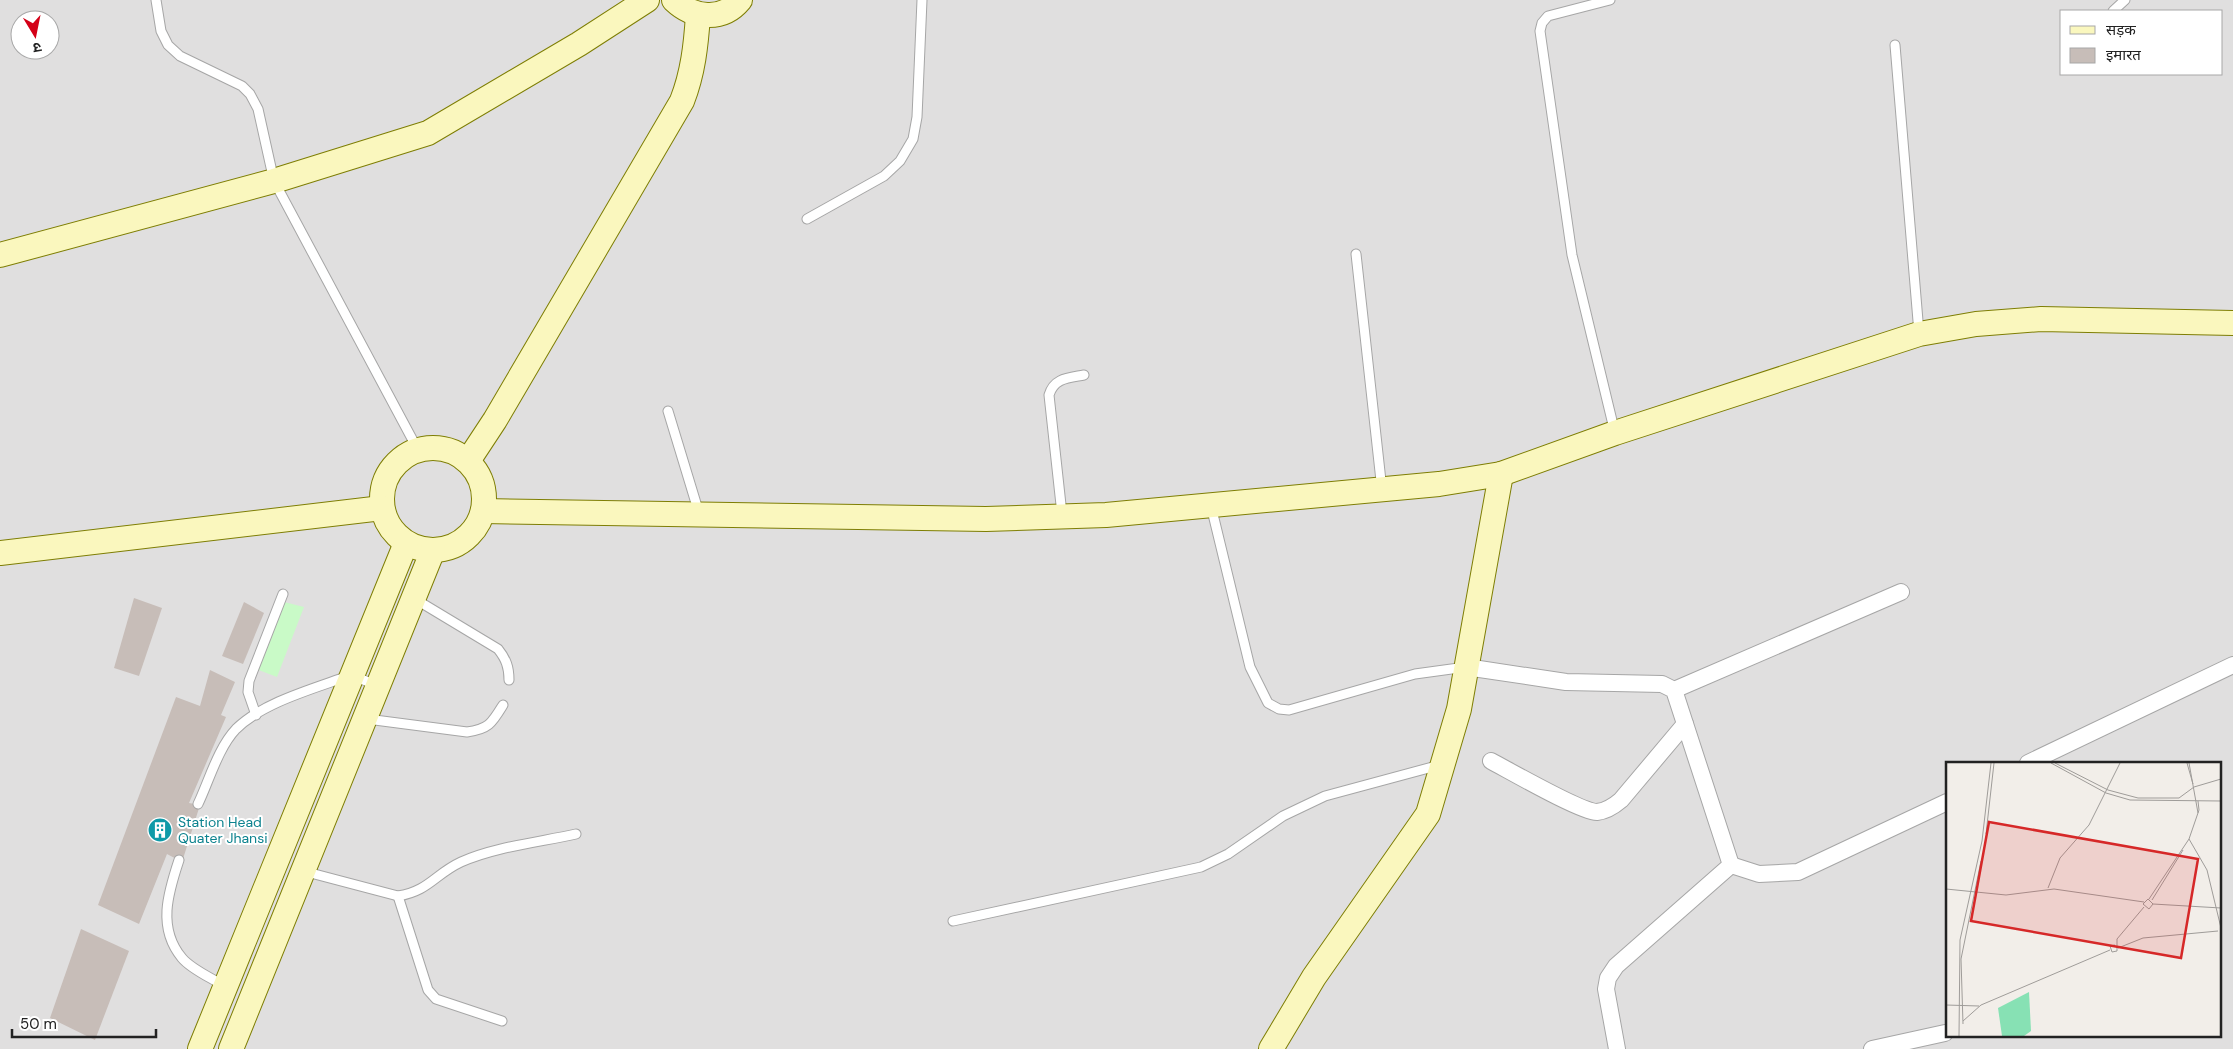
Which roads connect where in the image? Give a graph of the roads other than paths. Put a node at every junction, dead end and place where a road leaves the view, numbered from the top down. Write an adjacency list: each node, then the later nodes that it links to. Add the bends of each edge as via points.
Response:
1 (156, 0): 11 (lane, via 161,30 168,45 180,56 242,86 250,94 258,110)
2 (646, 0): 11 (street, via 428,133)
3 (674, 0): 9 (street, via 684,10)
4 (740, 0): 9 (street, via 727,11 713,16)
5 (922, 0): 12 (lane, via 917,117 913,139 900,161 884,176)
6 (1610, 0): 19 (lane, via 1548,16 1542,23 1540,43 1572,255)
7 (2125, 0): 8 (lane)
8 (2114, 10)
9 (698, 15): 21 (street, via 694,57 682,101)
10 (1896, 45): 16 (lane)
11 (274, 181): 14 (street); 20 (lane)
12 (807, 219)
13 (1356, 254): 23 (lane)
14 (0, 255)
15 (2233, 323): 16 (street, via 2041,320 1976,324)
16 (1919, 334): 19 (street)
17 (1084, 375): 28 (lane, via 1058,380 1052,385 1049,395)
18 (668, 411): 27 (lane)
19 (1615, 433): 22 (street)
20 (418, 450): 21 (street, via 436,448 453,452); 25 (street, via 402,458 390,470 383,487)
21 (468, 461): 26 (street, via 479,475 484,490)
22 (1501, 474): 23 (street); 36 (street)
23 (1382, 490): 24 (street)
24 (1212, 506): 28 (street); 36 (lane, via 1244,652 1268,703 1289,710 1415,674)
25 (382, 508): 29 (street, via 397,536); 31 (street)
26 (483, 511): 27 (street); 30 (street, via 470,535 457,544)
27 (700, 515): 28 (street)
28 (1063, 517)
29 (406, 543): 30 (street); 37 (street)
30 (433, 550): 34 (street)
31 (0, 553)
32 (1901, 592): 40 (street)
33 (283, 594): 42 (lane, via 249,680 248,692)
34 (413, 598): 38 (lane, via 498,649 507,663); 39 (street)
35 (2233, 665): 46 (street)
36 (1466, 667): 40 (street, via 1566,682 1662,684); 47 (street, via 1459,709)
37 (351, 675): 39 (lane); 42 (lane, via 272,705); 56 (street)
38 (509, 680)
39 (376, 686): 43 (street)
40 (1674, 690): 44 (street)
41 (503, 704): 43 (lane, via 492,724 467,732)
42 (256, 715): 49 (lane, via 236,729)
43 (363, 718): 53 (street)
44 (1685, 724): 45 (street, via 1621,800 1610,809 1596,812); 52 (street)
45 (1491, 761)
46 (2030, 762)
47 (1442, 764): 55 (lane, via 1325,796 1283,816 1228,854 1201,867); 61 (street, via 1428,814 1314,977)
48 (1946, 802): 52 (street, via 1798,872 1759,874)
49 (198, 804)
50 (576, 834): 54 (lane, via 479,856 446,870 414,893)
51 (178, 860): 56 (lane, via 167,894 167,928 172,943 183,960)
52 (1731, 865): 62 (street, via 1616,966 1608,978 1606,989)
53 (302, 871): 54 (lane); 60 (street)
54 (398, 896): 57 (lane, via 428,990 436,998)
55 (953, 921)
56 (225, 987): 59 (street)
57 (502, 1021)
58 (1945, 1033): 63 (street)
59 (200, 1049)
60 (231, 1049)
61 (1271, 1049)
62 (1617, 1049)
63 (1872, 1049)

